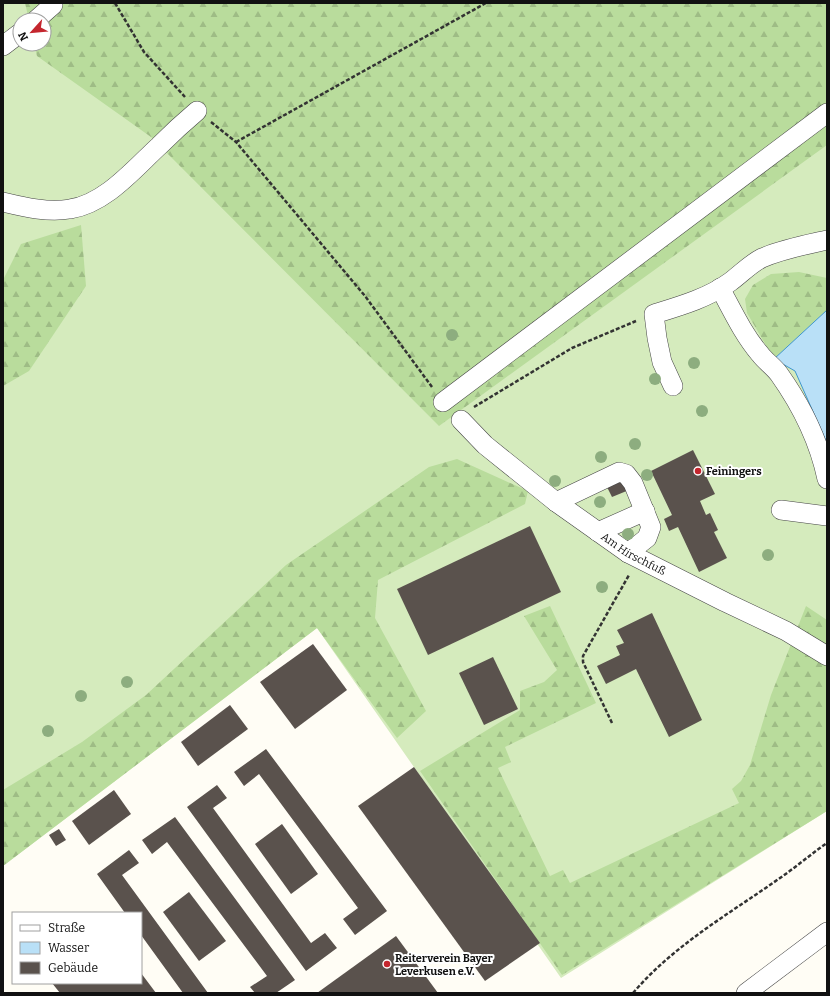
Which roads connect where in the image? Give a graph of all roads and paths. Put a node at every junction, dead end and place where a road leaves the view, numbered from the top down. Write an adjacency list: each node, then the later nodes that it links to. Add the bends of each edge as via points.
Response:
1 (115, 3): 7 (path, via 144,52)
2 (486, 3): 9 (path)
3 (53, 5): 4 (street)
4 (45, 12)
5 (12, 39): 6 (street)
6 (3, 46)
7 (197, 111): 9 (path); 10 (street, via 110,191 86,204 70,209 45,210)
8 (827, 113): 15 (street)
9 (236, 142): 15 (path, via 365,296)
10 (3, 202)
11 (827, 240): 12 (street, via 760,259)
12 (720, 288): 13 (street, via 680,306); 17 (street, via 740,325 760,354 778,372 801,411 815,439)
13 (654, 314): 14 (street, via 662,362); 16 (path, via 572,348 471,409)
14 (673, 386)
15 (443, 402)
16 (461, 420): 18 (street, Am Hirschfuß, via 485,445)
17 (827, 479)
18 (556, 502): 20 (street, via 619,472 626,474 633,483); 22 (street, Am Hirschfuß)
19 (781, 510): 21 (street)
20 (644, 511): 22 (street); 23 (street, via 651,527 647,538)
21 (827, 516)
22 (598, 532): 23 (street, Am Hirschfuß)
23 (633, 556): 24 (street, Am Hirschfuß, via 786,631); 25 (path, via 583,656 583,662)
24 (827, 656)
25 (612, 723)
26 (827, 843): 28 (path, via 676,950)
27 (827, 932): 29 (street)
28 (633, 993)
29 (746, 993)

